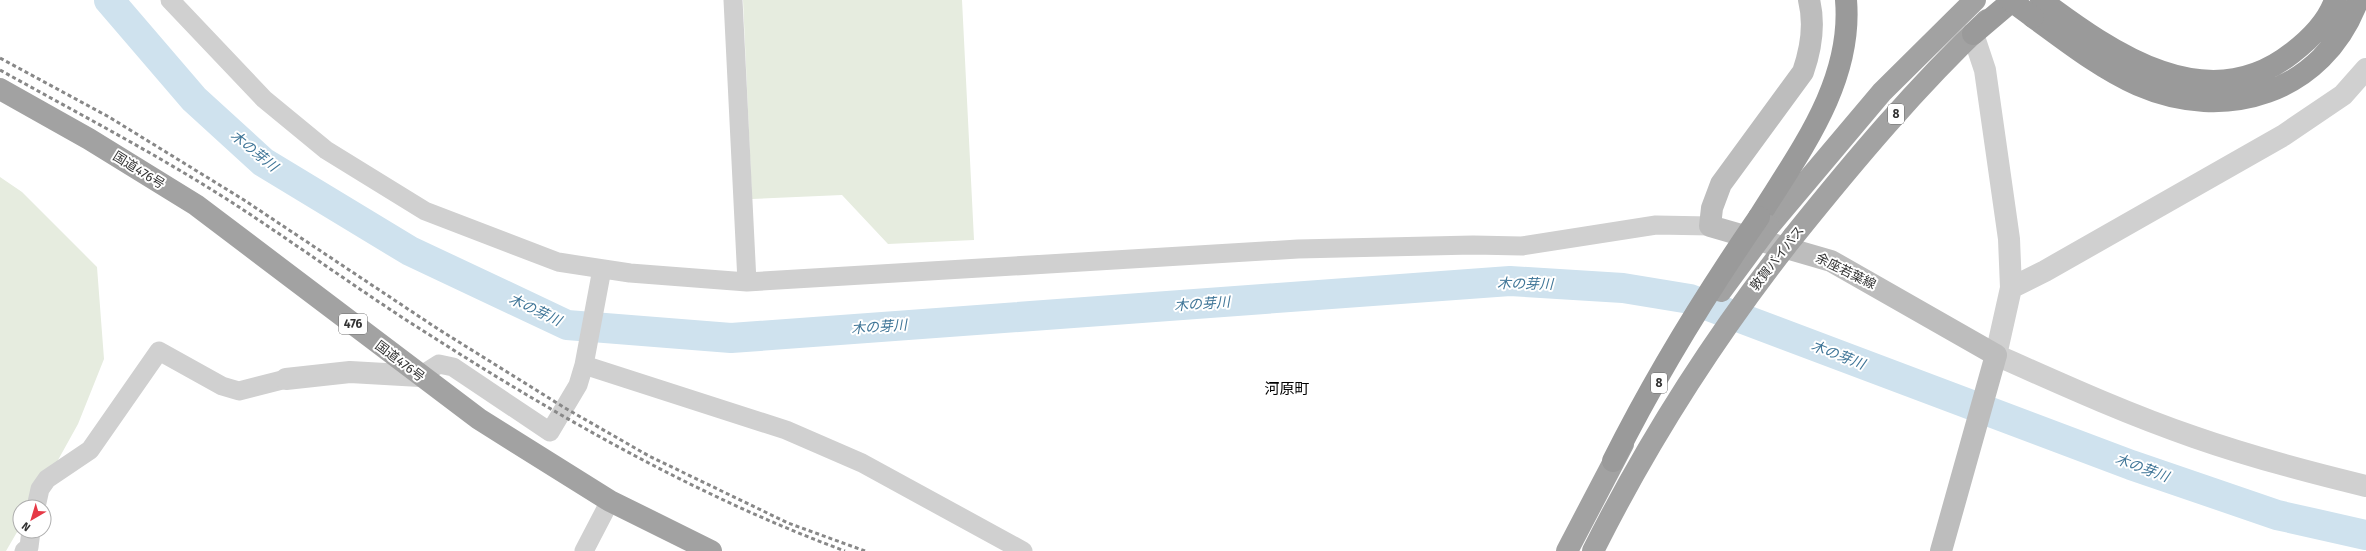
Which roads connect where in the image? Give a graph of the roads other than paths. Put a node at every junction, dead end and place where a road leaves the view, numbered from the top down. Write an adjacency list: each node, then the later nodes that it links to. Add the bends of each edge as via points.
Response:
1 (170, 0): 16 (street, via 264,99 326,150 425,211 558,262)
2 (733, 0): 17 (street)
3 (1809, 0): 15 (main road, via 1812,30 1803,72 1721,184 1712,208)
4 (1846, 0): 14 (highway, via 1845,44 1830,93)
5 (1975, 0): 14 (highway, 敦賀バイパス / 8, via 1882,92)
6 (2009, 0): 10 (highway, bridge); 11 (highway, 敦賀バイパス / 8)
7 (2013, 0): 11 (highway)
8 (2335, 0): 10 (highway, via 2322,23 2304,44 2283,60 2261,72 2235,79 2208,82 2180,78 2150,68)
9 (2358, 0): 10 (highway, via 2352,16 2337,40 2316,62 2292,81 2264,93 2234,101 2200,102 2137,85 2103,66)
10 (2041, 8)
11 (1973, 34): 18 (street, via 1985,70 2009,239); 30 (highway, 敦賀バイパス / 8, bridge, via 1902,107 1841,177 1748,294 1677,400 1632,476)
12 (2366, 69): 18 (street, via 2343,95 2284,135)
13 (0, 89): 21 (highway, 国道476号 / 476, via 96,143 196,205)
14 (1764, 221): 29 (highway, bridge, via 1685,328 1648,390)
15 (1710, 226): 17 (street, via 1656,225 1522,246 1298,249); 19 (main road, 余座若葉線, via 1831,261)
16 (602, 268): 17 (street); 20 (street)
17 (747, 282)
18 (2011, 288): 19 (street)
19 (1996, 355): 23 (street, via 2068,387 2194,437 2282,466); 31 (main road)
20 (585, 361): 21 (street, via 578,385 550,432 453,367 439,364); 28 (street, via 786,430 862,463)
21 (420, 376): 22 (street, via 350,372); 25 (highway, 国道476号 / 476, via 479,419)
22 (286, 379): 24 (street, via 239,391 222,386 159,351 90,450 47,479 40,489)
23 (2366, 486)
24 (38, 499)
25 (610, 501): 26 (street); 27 (highway, 国道476号 / 476)
26 (584, 551)
27 (711, 551)
28 (1023, 551)
29 (1567, 551)
30 (1593, 551)
31 (1941, 551)

